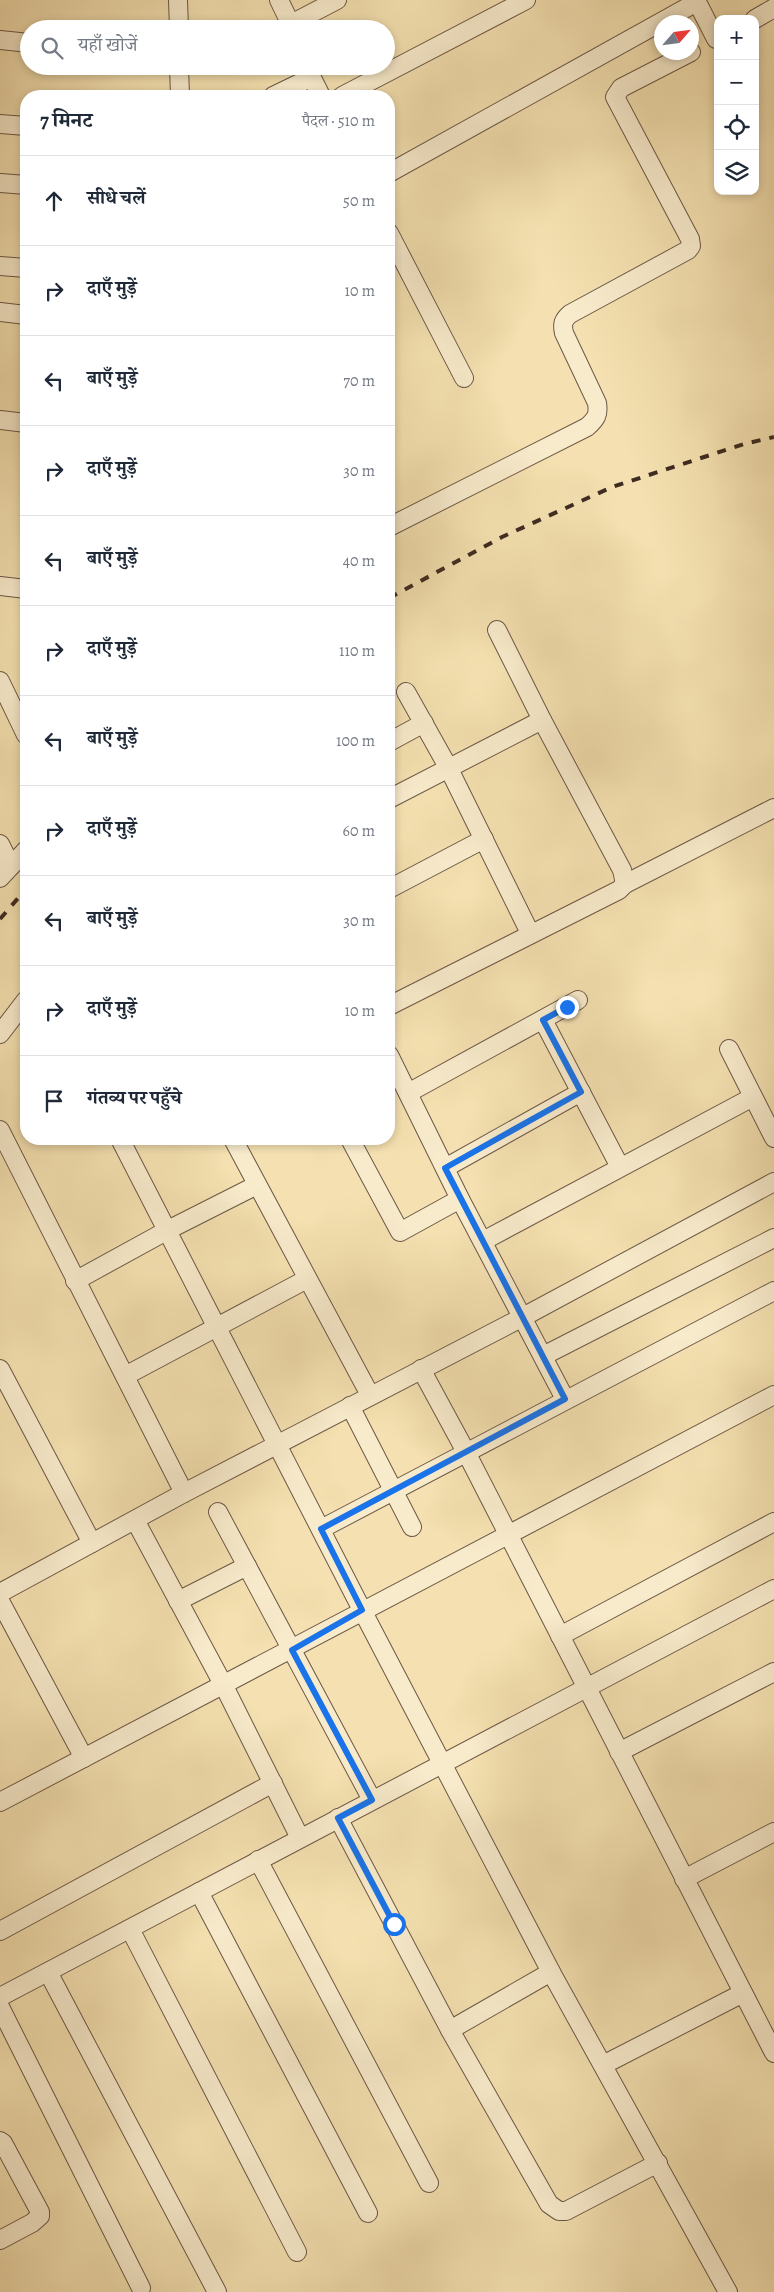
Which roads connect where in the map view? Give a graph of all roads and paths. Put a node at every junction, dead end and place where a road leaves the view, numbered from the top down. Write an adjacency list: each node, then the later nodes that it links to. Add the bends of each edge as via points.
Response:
1 (178, 0): 8 (street)
2 (279, 0): 9 (street)
3 (337, 0): 10 (street)
4 (526, 0): 17 (street)
5 (696, 1): 11 (street); 28 (street)
6 (774, 8): 7 (street)
7 (759, 17)
8 (179, 20)
9 (289, 20)
10 (302, 20)
11 (714, 34)
12 (0, 40): 14 (street)
13 (714, 40): 15 (street)
14 (20, 42)
15 (699, 48)
16 (675, 60): 39 (street, via 621,88 615,98 691,246 564,320 564,333 597,403 596,420 587,428)
17 (395, 68)
18 (179, 75): 22 (street)
19 (308, 75): 23 (street, via 306,80)
20 (312, 75): 24 (street)
21 (382, 75): 25 (street)
22 (180, 90)
23 (285, 90)
24 (318, 90)
25 (354, 90)
26 (0, 124): 27 (street)
27 (20, 126)
28 (395, 170)
29 (0, 183): 30 (street)
30 (20, 185)
31 (395, 244): 36 (street)
32 (0, 266): 33 (street)
33 (20, 268)
34 (0, 312): 35 (street)
35 (20, 314)
36 (464, 378)
37 (0, 420): 38 (street)
38 (20, 422)
39 (395, 524)
40 (0, 586): 41 (street)
41 (20, 588)
42 (498, 630): 46 (street)
43 (0, 681): 45 (street)
44 (406, 692): 47 (street)
45 (20, 709)
46 (542, 720): 49 (street); 56 (street, via 622,870)
47 (424, 723): 48 (street); 49 (street)
48 (395, 739)
49 (448, 767): 50 (street); 52 (street)
50 (395, 796)
51 (774, 808): 56 (street)
52 (484, 839): 57 (street); 58 (street)
53 (0, 844): 55 (street)
54 (20, 857): 55 (street)
55 (6, 872)
56 (625, 884): 58 (street, via 619,890)
57 (395, 886)
58 (530, 933): 60 (street)
59 (578, 1000): 62 (street)
60 (395, 1003)
61 (20, 1008): 63 (street)
62 (543, 1020): 66 (street); 67 (street)
63 (0, 1034)
64 (729, 1050): 68 (street)
65 (395, 1067): 67 (street)
66 (581, 1092): 74 (street); 75 (street)
67 (408, 1093): 74 (street)
68 (753, 1097): 70 (street); 75 (street)
69 (0, 1130): 83 (street)
70 (774, 1138)
71 (123, 1145): 79 (street)
72 (236, 1145): 77 (street)
73 (353, 1145): 78 (street, via 400,1232)
74 (445, 1168): 78 (street)
75 (620, 1168): 81 (street)
76 (774, 1182): 85 (street)
77 (257, 1185): 79 (street); 82 (street)
78 (460, 1199): 81 (street)
79 (168, 1230): 83 (street); 86 (street)
80 (774, 1238): 87 (street)
81 (483, 1241): 85 (street)
82 (308, 1279): 86 (street); 91 (street)
83 (75, 1281): 90 (street)
84 (774, 1291): 93 (street)
85 (524, 1317): 87 (street); 89 (street)
86 (218, 1327): 90 (street); 95 (street)
87 (543, 1356): 93 (street)
88 (0, 1369): 105 (street)
89 (421, 1369): 91 (street); 96 (street)
90 (125, 1376): 98 (street)
91 (370, 1395): 94 (street)
92 (774, 1395): 104 (street)
93 (565, 1399): 96 (street)
94 (350, 1406): 95 (street); 97 (street)
95 (278, 1445): 98 (street); 103 (street)
96 (466, 1452): 97 (street); 104 (street)
97 (393, 1490): 102 (street); 103 (street)
98 (184, 1493): 100 (street)
99 (218, 1512): 106 (street)
100 (135, 1520): 105 (street); 110 (street)
101 (774, 1522): 112 (street)
102 (412, 1527)
103 (321, 1529): 111 (street)
104 (508, 1534): 111 (street); 112 (street)
105 (92, 1544): 108 (street)
106 (247, 1566): 110 (street); 113 (street)
107 (774, 1589): 116 (street)
108 (0, 1593)
109 (0, 1600): 118 (street)
110 (178, 1601): 115 (street)
111 (362, 1610): 113 (street); 119 (street)
112 (560, 1636): 116 (street)
113 (292, 1650): 115 (street); 121 (street)
114 (774, 1672): 117 (street)
115 (224, 1686): 118 (street); 120 (street)
116 (587, 1689): 117 (street); 119 (street)
117 (619, 1752): 127 (street)
118 (84, 1758): 122 (street)
119 (441, 1763): 121 (street); 132 (street)
120 (273, 1783): 125 (street); 130 (street)
121 (372, 1800): 123 (street)
122 (0, 1802)
123 (338, 1818): 125 (street); 136 (street)
124 (774, 1832): 127 (street)
125 (300, 1838): 126 (street)
126 (258, 1860): 128 (street); 141 (street)
127 (684, 1879): 133 (street)
128 (199, 1892): 129 (street); 142 (street)
129 (130, 1929): 131 (street); 144 (street)
130 (0, 1931)
131 (48, 1972): 134 (street); 146 (street)
132 (551, 1972): 136 (street); 138 (street)
133 (743, 1993): 137 (street); 138 (street)
134 (0, 1997)
135 (0, 2007): 145 (street)
136 (450, 2030): 140 (street, via 549,2204 559,2211 574,2208)
137 (774, 2053)
138 (603, 2065): 140 (street)
139 (0, 2141): 143 (street, via 40,2212 37,2220)
140 (658, 2163): 147 (street)
141 (429, 2183)
142 (368, 2213)
143 (0, 2240)
144 (297, 2252)
145 (141, 2288)
146 (217, 2292)
147 (728, 2292)

